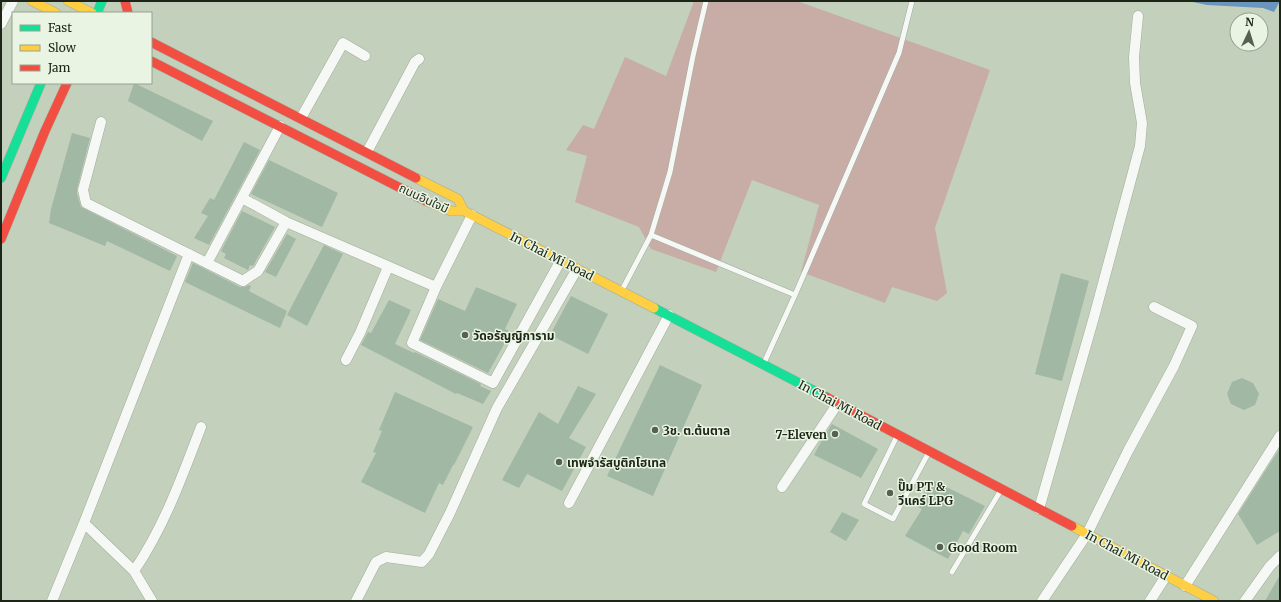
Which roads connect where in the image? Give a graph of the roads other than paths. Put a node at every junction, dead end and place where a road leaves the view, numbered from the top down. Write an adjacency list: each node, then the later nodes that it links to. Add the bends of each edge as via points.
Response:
1 (13, 1): 14 (street)
2 (31, 1): 8 (main road); 9 (main road)
3 (102, 1): 11 (main road)
4 (125, 1): 12 (main road)
5 (706, 1): 29 (lane, via 670,172)
6 (912, 1): 38 (lane, via 899,53)
7 (73, 5): 10 (main road)
8 (36, 12)
9 (54, 12)
10 (90, 12)
11 (97, 12)
12 (128, 12)
13 (1138, 16): 51 (street, via 1134,57 1135,83 1142,123 1140,146)
14 (1, 24)
15 (152, 43): 21 (main road, ถนนอินใจมี)
16 (366, 56): 21 (street, via 343,43)
17 (418, 59): 24 (street)
18 (152, 62): 23 (main road, ถนนอินใจมี)
19 (41, 84): 25 (main road)
20 (67, 84): 30 (main road)
21 (301, 118): 24 (main road, ถนนอินใจมี)
22 (101, 122): 31 (street, via 83,190 86,203)
23 (280, 126): 26 (street); 27 (main road, ถนนอินใจมี, via 435,205 451,212)
24 (367, 152): 27 (main road, ถนนอินใจมี, via 458,199)
25 (1, 178)
26 (242, 198): 28 (street); 33 (street)
27 (468, 213): 32 (main road, In Chai Mi Road); 36 (street)
28 (286, 222): 33 (street, via 258,271 243,281); 34 (street)
29 (651, 235): 37 (lane); 38 (lane)
30 (1, 239)
31 (189, 254): 33 (street); 52 (street)
32 (561, 260): 35 (main road, In Chai Mi Road); 36 (street, via 493,382 412,343)
33 (207, 263)
34 (388, 267): 36 (street); 41 (street)
35 (577, 268): 37 (main road, In Chai Mi Road); 61 (street, via 497,408 429,554 422,562 386,557 376,562)
36 (436, 287)
37 (622, 291): 40 (main road, In Chai Mi Road)
38 (795, 295): 42 (lane)
39 (1154, 307): 53 (street, via 1192,326)
40 (668, 315): 42 (main road, In Chai Mi Road); 50 (street)
41 (346, 360)
42 (763, 364): 43 (main road, In Chai Mi Road)
43 (838, 403): 45 (main road, In Chai Mi Road); 48 (street)
44 (201, 427): 55 (street, via 170,506 147,552)
45 (898, 435): 47 (main road, In Chai Mi Road); 47 (lane, via 864,504 893,519)
46 (1280, 436): 58 (street)
47 (928, 451): 49 (main road, In Chai Mi Road)
48 (782, 487)
49 (1002, 490): 51 (main road, In Chai Mi Road); 56 (lane)
50 (569, 503)
51 (1038, 509): 53 (main road, In Chai Mi Road)
52 (84, 523): 55 (street); 59 (street)
53 (1087, 534): 57 (main road, In Chai Mi Road); 62 (street)
54 (1280, 556): 65 (street)
55 (134, 571): 60 (street)
56 (952, 572)
57 (1166, 576): 58 (main road, In Chai Mi Road); 63 (street)
58 (1185, 586): 64 (main road, In Chai Mi Road)
59 (52, 601)
60 (152, 601)
61 (356, 601)
62 (1042, 601)
63 (1150, 601)
64 (1214, 601)
65 (1245, 601)

